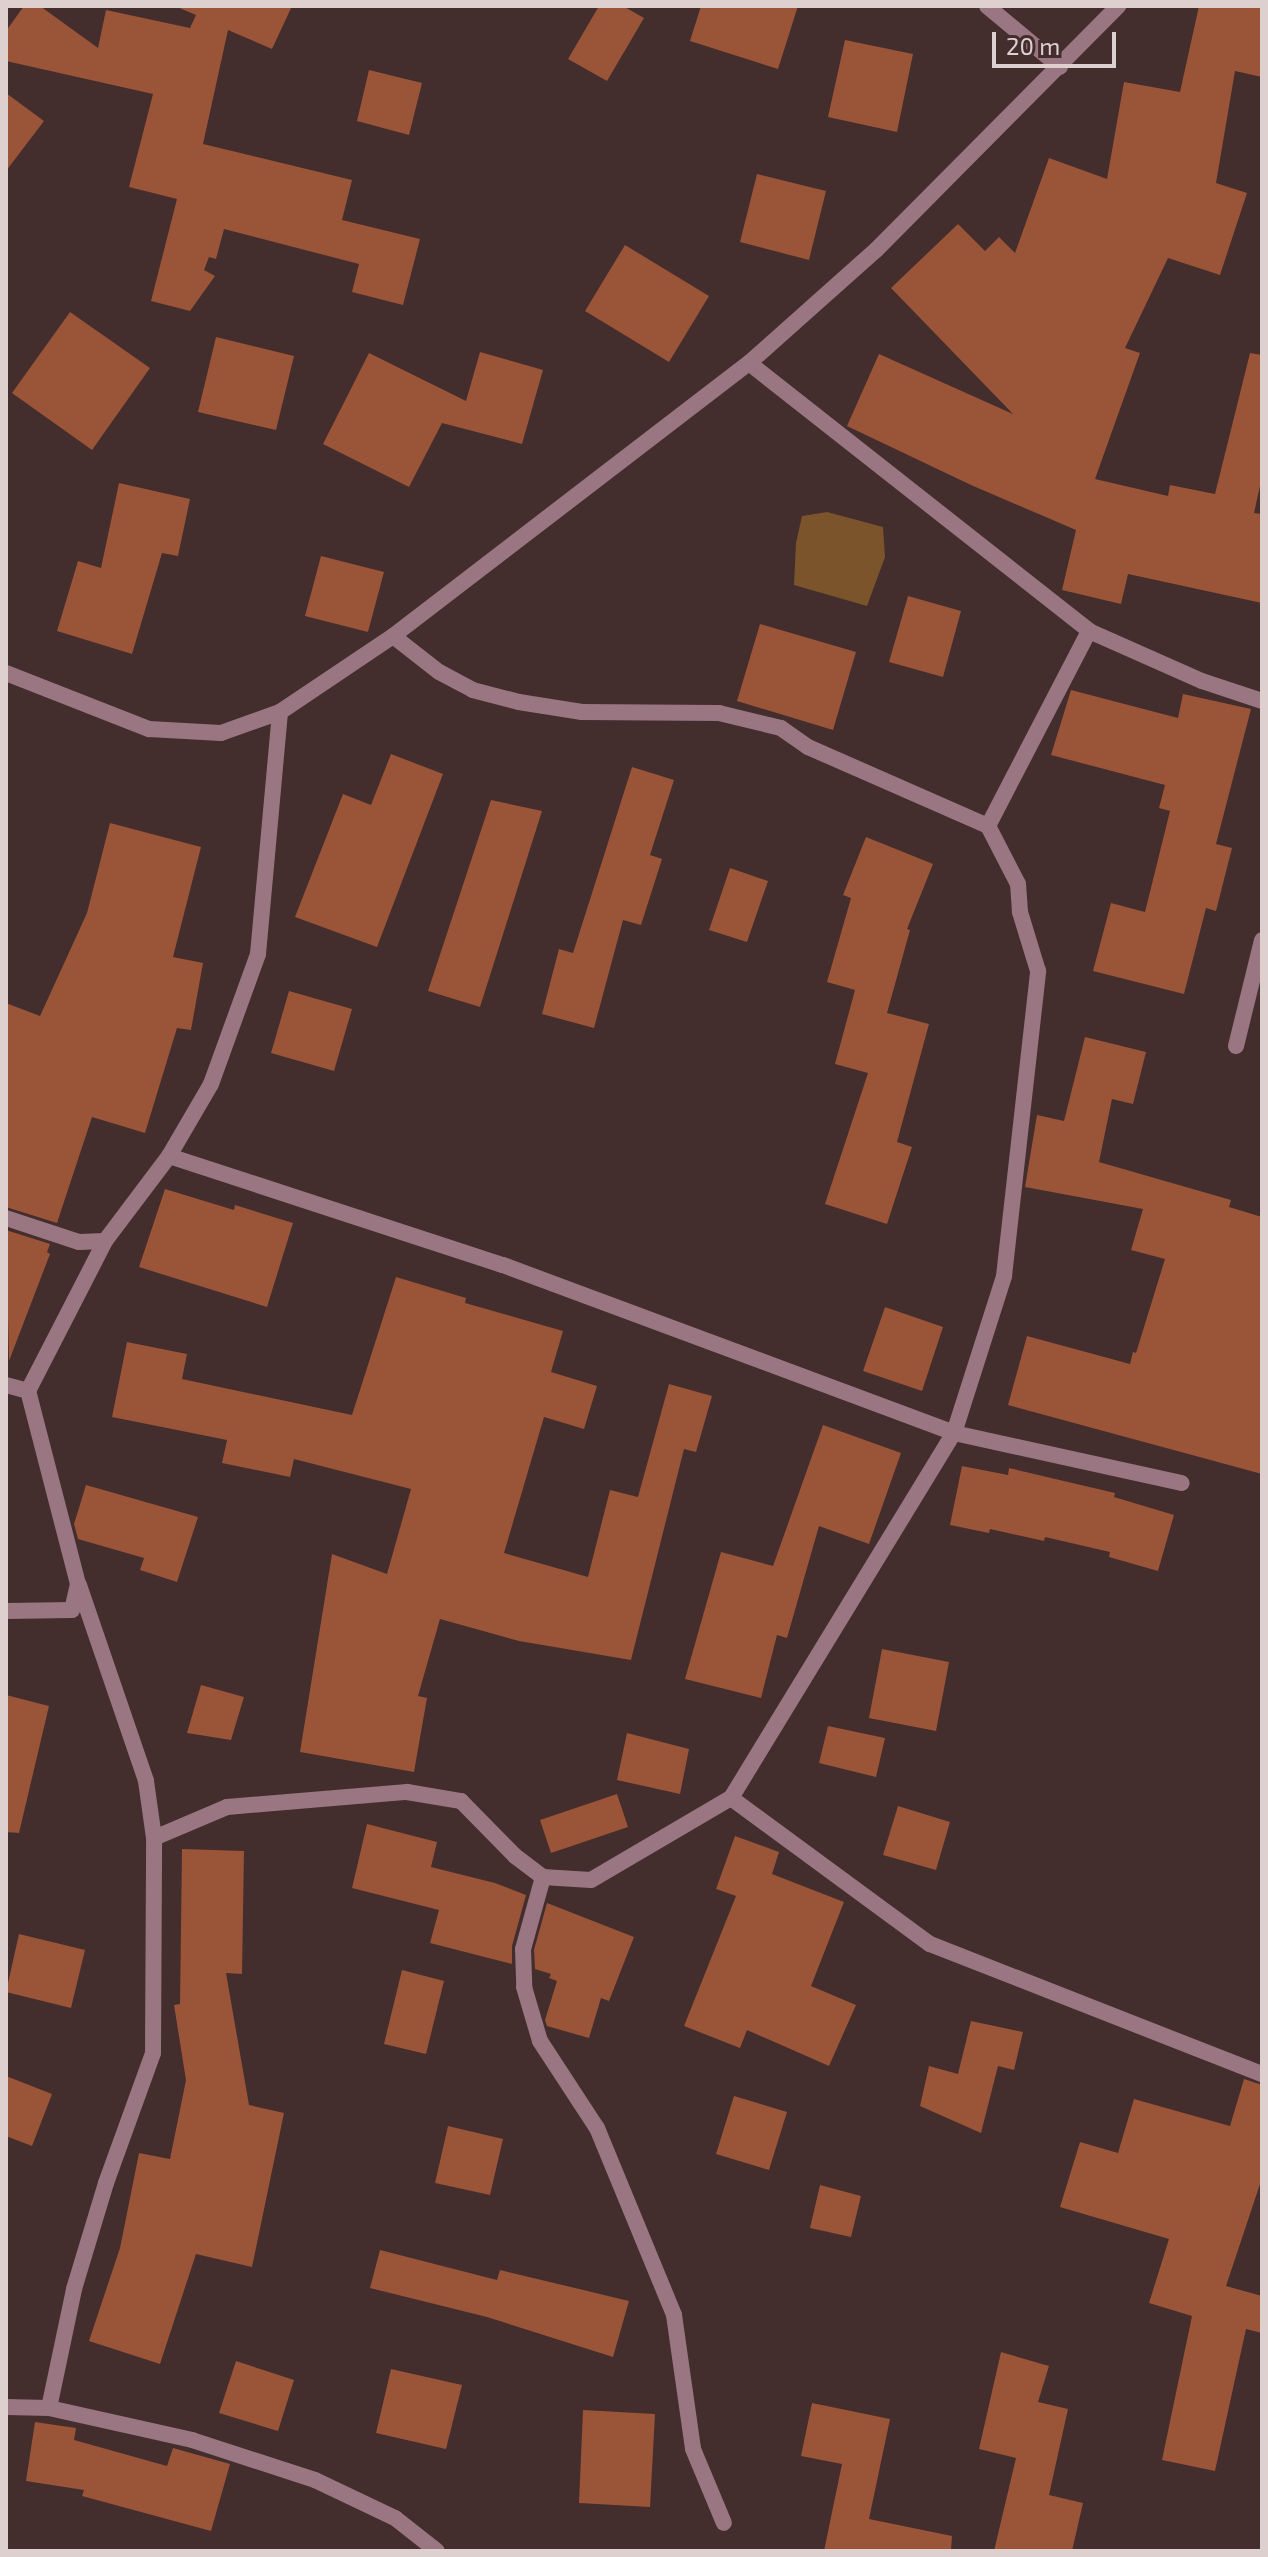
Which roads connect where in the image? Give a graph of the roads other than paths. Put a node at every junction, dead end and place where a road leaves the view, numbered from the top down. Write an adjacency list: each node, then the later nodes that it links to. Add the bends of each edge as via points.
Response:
1 (987, 6): 3 (street)
2 (1118, 6): 3 (street)
3 (1060, 67): 4 (street, via 876,250)
4 (749, 363): 5 (street); 6 (street)
5 (1089, 631): 8 (street); 10 (street)
6 (393, 636): 9 (street); 10 (street, via 439,672 473,690 519,702 582,712 719,713 781,728 808,747)
7 (6, 673): 9 (street, via 149,729 221,733)
8 (1262, 701)
9 (280, 712): 13 (street, via 258,954 211,1084)
10 (988, 826): 18 (street, via 1018,884 1020,912 1038,971 1004,1276)
11 (1262, 940): 12 (street)
12 (1236, 1046)
13 (169, 1156): 15 (street); 18 (street, via 503,1265)
14 (6, 1218): 15 (street, via 79,1242)
15 (105, 1241): 17 (street)
16 (6, 1385): 17 (street)
17 (28, 1391): 20 (street)
18 (954, 1433): 19 (street); 22 (street)
19 (1182, 1483)
20 (78, 1584): 21 (street, via 72,1610); 23 (street, via 146,1781)
21 (6, 1611)
22 (731, 1798): 24 (street, via 591,1880); 25 (street, via 930,1944)
23 (154, 1838): 24 (street, via 227,1807 407,1792 461,1801); 27 (street, via 153,2053 74,2289)
24 (543, 1877): 28 (street, via 523,1949 524,1987 540,2041 597,2128 674,2315 693,2449)
25 (1262, 2074)
26 (6, 2407): 27 (street)
27 (49, 2408): 29 (street, via 192,2440 315,2480 395,2518)
28 (724, 2523)
29 (437, 2551)

